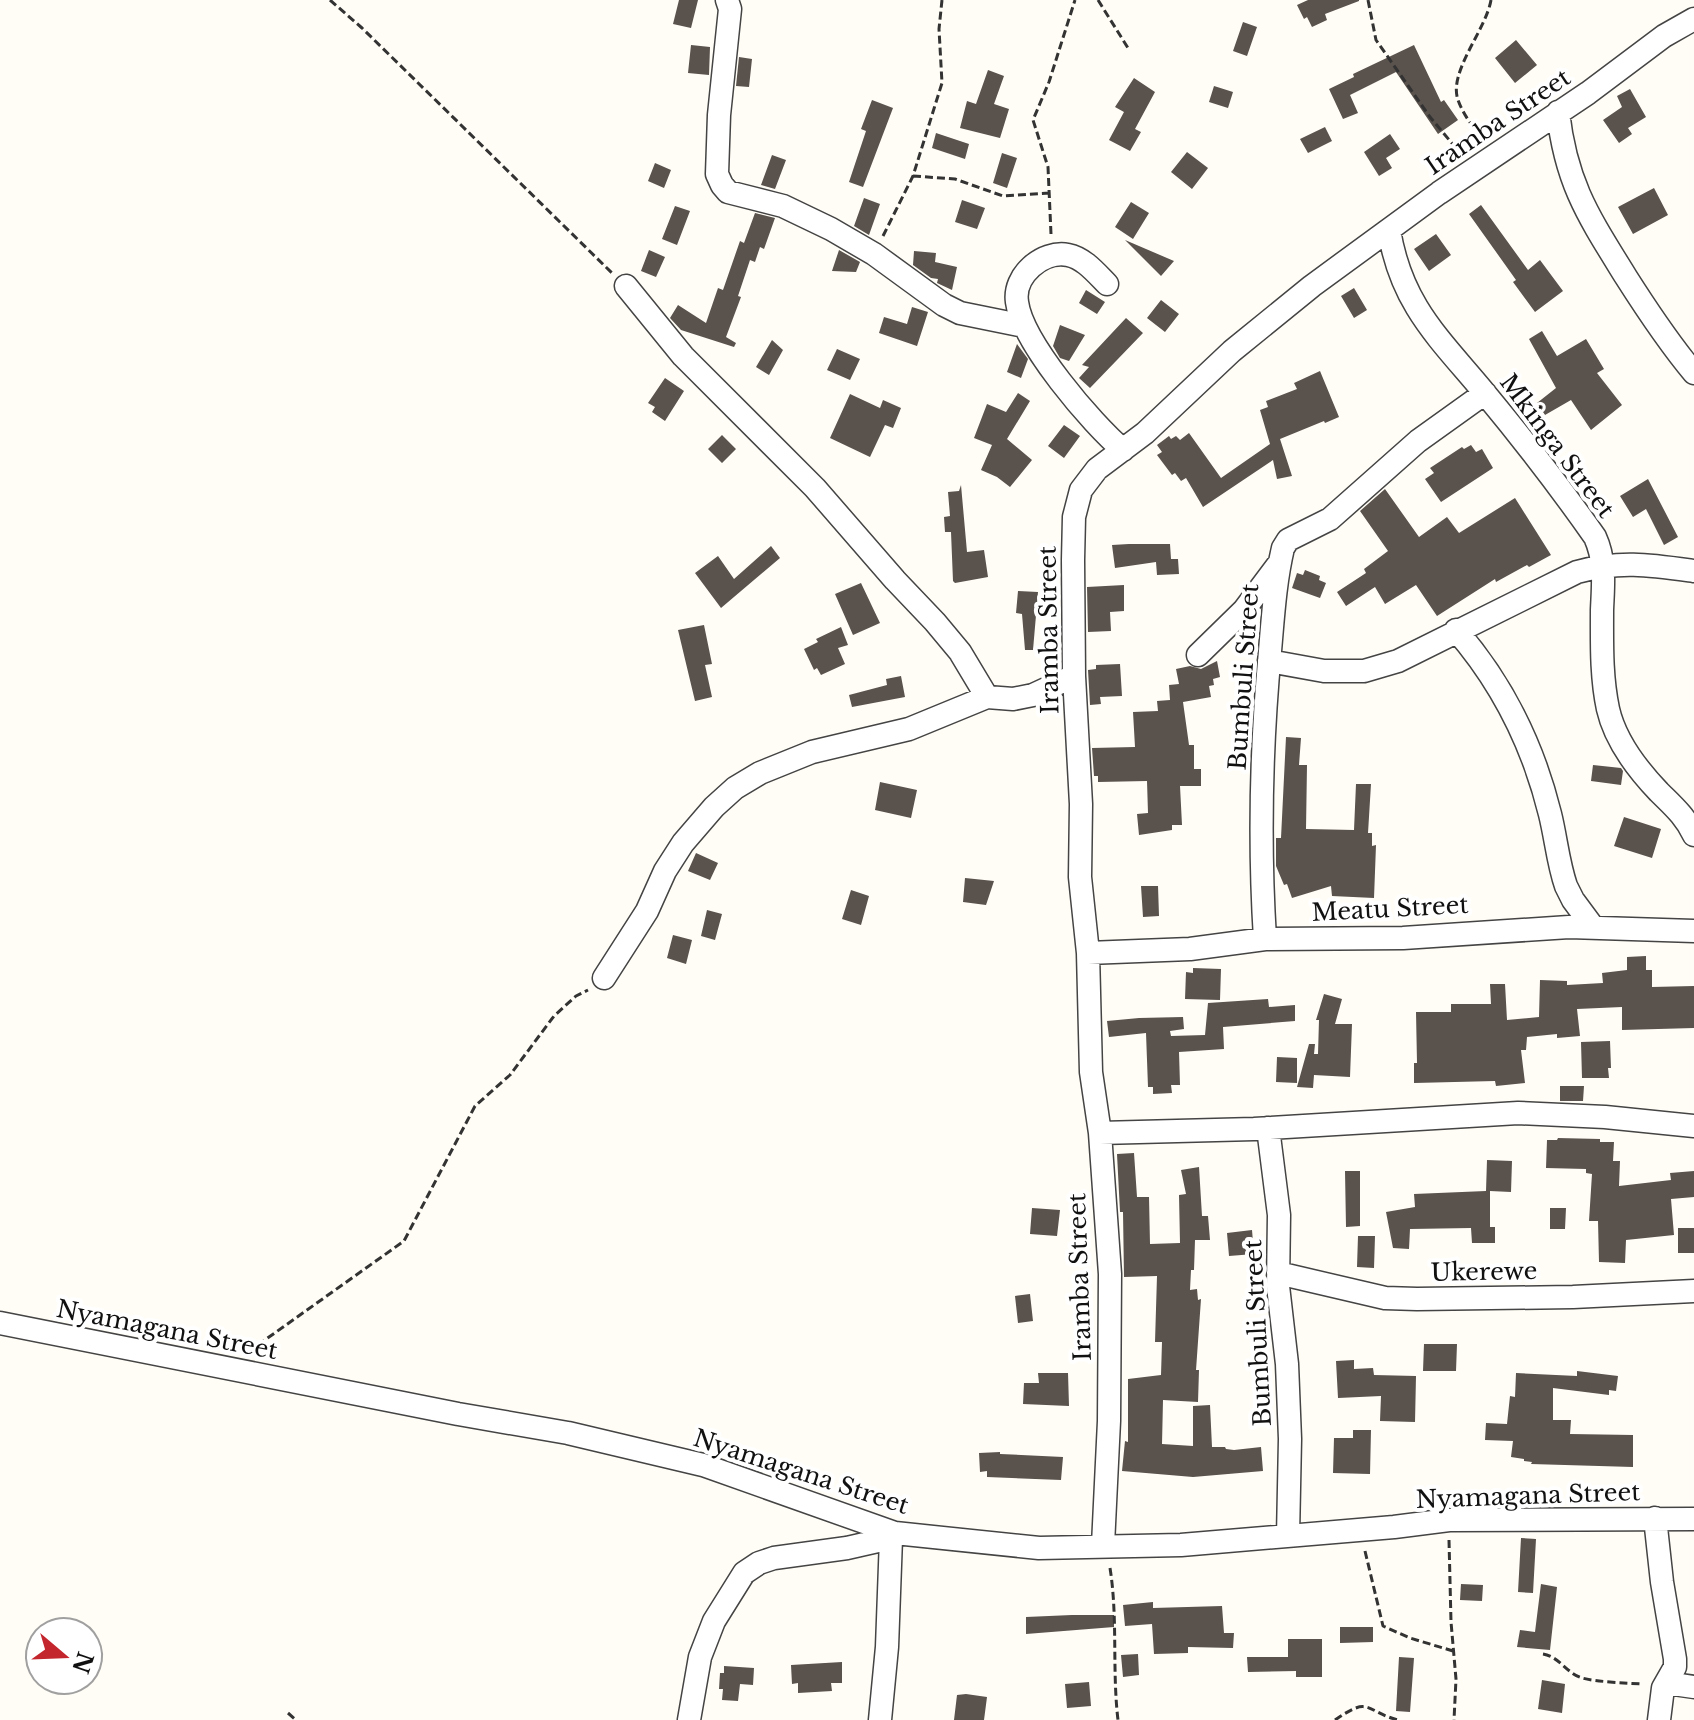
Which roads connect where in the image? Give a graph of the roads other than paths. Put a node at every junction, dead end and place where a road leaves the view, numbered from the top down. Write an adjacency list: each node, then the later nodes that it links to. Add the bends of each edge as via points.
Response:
1 (727, 0): 7 (street, via 717,174 728,192 783,206 874,254 960,313)
2 (1693, 23): 3 (street, Iramba Street, via 1664,36)
3 (1558, 112): 4 (street, Iramba Street); 8 (street, via 1562,149 1588,219 1656,326)
4 (1389, 230): 9 (street, Mkinga Street, via 1394,261 1428,328); 10 (street, Iramba Street, via 1274,316)
5 (1107, 284): 7 (street, via 1081,260 1051,256 1023,273 1018,284)
6 (626, 286): 18 (street, via 683,356 815,488 935,622)
7 (1024, 326): 10 (street, via 1077,403)
8 (1694, 373)
9 (1485, 393): 11 (street, Bumbuli Street, via 1418,441 1330,519 1288,540); 12 (street, Mkinga Street, via 1595,537)
10 (1123, 450): 17 (street, Iramba Street, via 1087,479 1077,501)
11 (1280, 562): 15 (street, Bumbuli Street, via 1244,610); 16 (street, Bumbuli Street)
12 (1603, 564): 13 (street); 14 (street); 19 (street, Mkinga Street, via 1601,656 1608,710 1633,762 1681,812)
13 (1694, 571)
14 (1456, 630): 16 (street, via 1398,661 1364,671 1324,671); 20 (street, via 1480,657 1521,726 1542,782 1566,886)
15 (1198, 655)
16 (1269, 661): 22 (street, Bumbuli Street, via 1261,846)
17 (1074, 676): 18 (street, via 1033,695); 23 (street, Iramba Street, via 1080,877)
18 (987, 697): 24 (street, via 909,729 812,752 735,788 683,843)
19 (1694, 835)
20 (1593, 927): 21 (street, Meatu Street); 22 (street, Meatu Street, via 1403,938)
21 (1694, 931)
22 (1265, 939): 23 (street, Meatu Street, via 1190,949)
23 (1088, 953): 27 (street, Iramba Street, via 1091,1072)
24 (604, 978)
25 (1694, 1126): 26 (street, via 1518,1113)
26 (1268, 1128): 27 (street); 28 (street, Bumbuli Street, via 1279,1215)
27 (1100, 1133): 35 (street, Iramba Street, via 1110,1274)
28 (1278, 1273): 29 (street, Ukerewe, via 1385,1298); 34 (street, Bumbuli Street, via 1290,1439)
29 (1694, 1291)
30 (0, 1323): 33 (street, Nyamagana Street, via 568,1433 703,1465)
31 (1655, 1518): 32 (street, Nyamagana Street); 34 (street, Nyamagana Street, via 1449,1520); 36 (street, via 1675,1659)
32 (1694, 1519)
33 (893, 1536): 35 (street, Nyamagana Street, via 1039,1548); 38 (street, via 774,1558 744,1573 703,1646); 39 (street)
34 (1288, 1536): 35 (street, Nyamagana Street)
35 (1103, 1545)
36 (1666, 1683): 37 (street); 40 (street)
37 (1694, 1687)
38 (689, 1720)
39 (880, 1720)
40 (1659, 1720)

